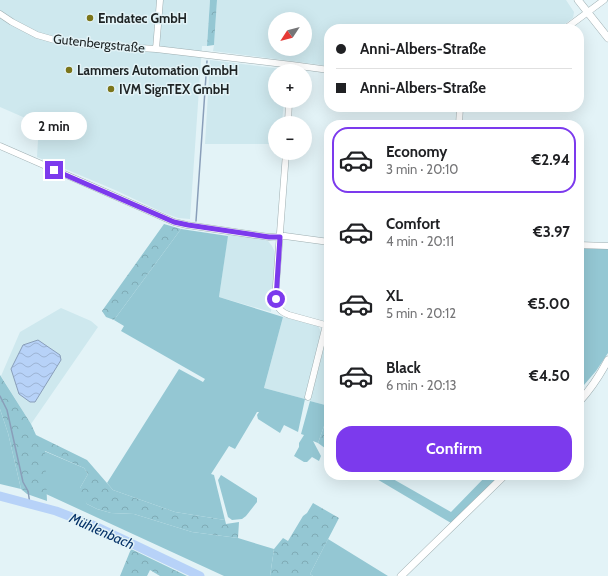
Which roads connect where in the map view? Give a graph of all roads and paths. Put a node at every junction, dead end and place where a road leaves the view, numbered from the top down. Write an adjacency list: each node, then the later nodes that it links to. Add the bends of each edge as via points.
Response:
1 (160, 0): 8 (street, Gutenbergstraße)
2 (578, 0): 4 (street)
3 (604, 0): 4 (street)
4 (588, 13): 6 (street); 7 (street)
5 (0, 14): 8 (street, Gutenbergstraße, via 32,33 58,41)
6 (572, 24)
7 (608, 38)
8 (156, 49): 9 (street, Gutenbergstraße)
9 (268, 65)
10 (312, 69): 11 (street, Gutenbergstraße)
11 (324, 70)
12 (0, 146): 14 (street, via 174,222)
13 (286, 160): 14 (street)
14 (280, 237): 15 (street); 18 (street, via 276,299 278,308 289,315)
15 (324, 241)
16 (584, 245): 17 (street)
17 (608, 246)
18 (324, 324)
19 (324, 339): 22 (street)
20 (608, 360): 21 (street, via 600,375)
21 (584, 392)
22 (308, 397)
23 (500, 480): 24 (street)
24 (401, 576)

